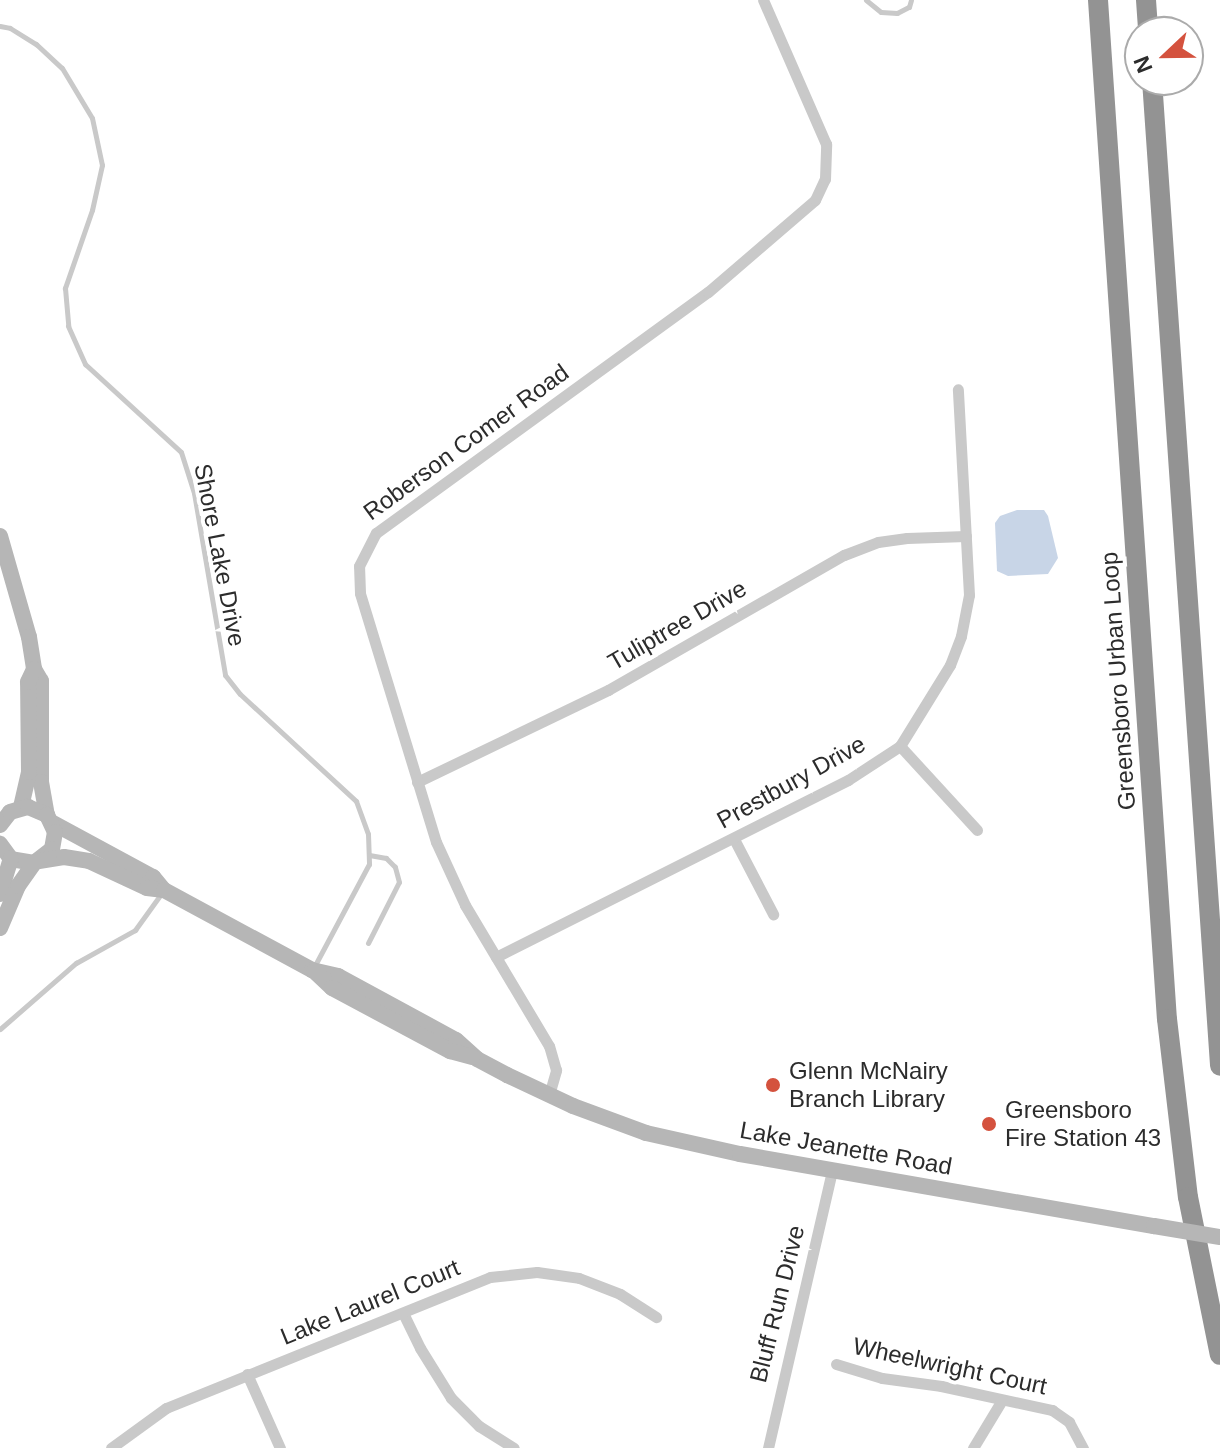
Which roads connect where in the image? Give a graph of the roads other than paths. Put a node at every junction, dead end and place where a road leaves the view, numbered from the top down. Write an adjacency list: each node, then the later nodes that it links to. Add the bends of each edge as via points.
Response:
1 (763, 0): 12 (street, Roberson Comer Road, via 826,144 828,167 815,200 708,292 376,533 362,556 360,593)
2 (866, 0): 3 (lane, via 881,12 897,13)
3 (911, 0)
4 (1098, 0): 35 (highway, Greensboro Urban Loop, via 1170,1049 1188,1197)
5 (0, 26): 18 (lane, Shore Lake Drive, via 36,44 62,68 92,118 102,165 65,288 68,326 85,364 181,452 199,516 225,675 356,801)
6 (1153, 96): 29 (highway)
7 (958, 389): 9 (street, Prestbury Drive)
8 (0, 536): 10 (street)
9 (966, 536): 11 (street, Prestbury Drive, via 969,595 961,636 950,665); 12 (street, Tuliptree Drive, via 878,542 844,555 608,690)
10 (34, 669): 13 (street, via 28,682 29,772); 14 (street, via 41,681 41,782)
11 (900, 746): 15 (street); 16 (street, Prestbury Drive, via 848,780)
12 (417, 782): 26 (street, Roberson Comer Road, via 454,883)
13 (8, 814): 14 (street, Lake Jeanette Road, via 35,808)
14 (50, 819): 20 (street, via 52,849); 21 (street, Lake Jeanette Road, via 153,877)
15 (977, 830)
16 (734, 839): 23 (street); 26 (street, Prestbury Drive)
17 (0, 844): 19 (street)
18 (369, 855): 25 (lane, via 386,858 399,882); 27 (lane)
19 (11, 859): 20 (street, Lake Jeanette Road); 22 (street)
20 (37, 862): 21 (street, Lake Jeanette Road, via 76,858); 24 (street, via 18,886)
21 (164, 890): 27 (street, Lake Jeanette Road); 28 (lane, via 135,930 76,963)
22 (0, 894)
23 (773, 914)
24 (0, 928)
25 (368, 943)
26 (496, 957): 30 (street, Roberson Comer Road, via 549,1046 556,1070)
27 (312, 970): 30 (street, Lake Jeanette Road, via 338,976 456,1040 477,1059)
28 (0, 1029)
29 (1220, 1066)
30 (549, 1095): 31 (street, Lake Jeanette Road, via 646,1133)
31 (832, 1170): 32 (street, Lake Jeanette Road, bridge); 42 (street, Bluff Run Drive)
32 (1220, 1237)
33 (403, 1313): 34 (street, Lake Laurel Court, via 490,1277 537,1272 579,1278 620,1294); 37 (street, Lake Laurel Court); 41 (street, via 451,1398 479,1426)
34 (656, 1317)
35 (1220, 1355)
36 (836, 1364): 38 (street, Wheelwright Court)
37 (247, 1374): 39 (street, Lake Laurel Court, via 166,1408); 40 (street)
38 (1002, 1400): 43 (street); 44 (street, Wheelwright Court, via 1052,1410 1069,1422)
39 (111, 1448)
40 (280, 1448)
41 (514, 1448)
42 (768, 1448)
43 (973, 1448)
44 (1083, 1448)

